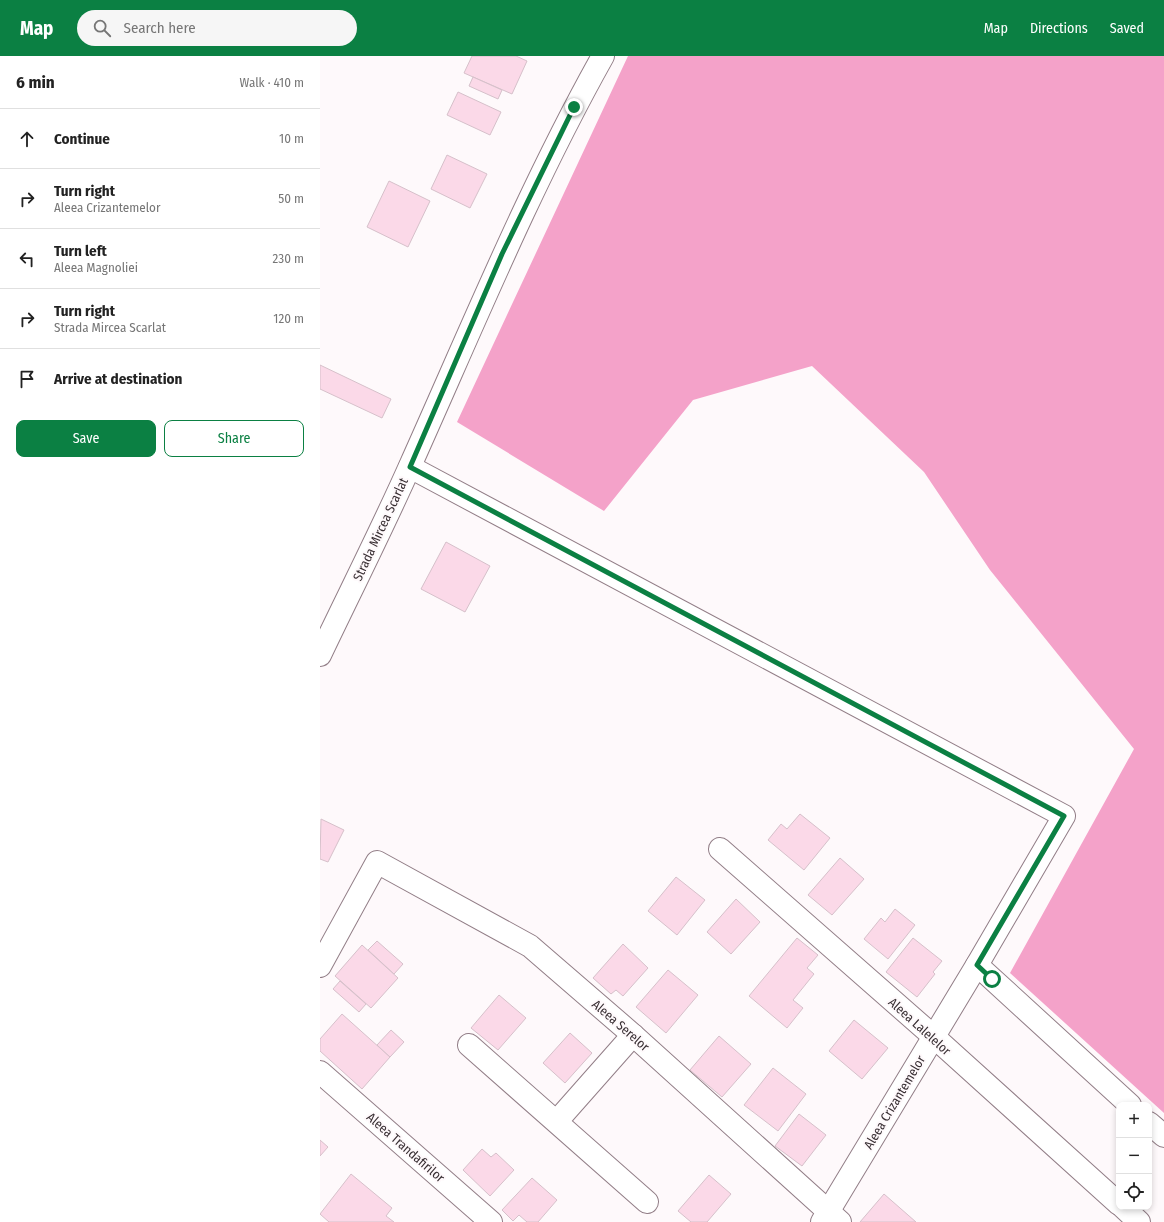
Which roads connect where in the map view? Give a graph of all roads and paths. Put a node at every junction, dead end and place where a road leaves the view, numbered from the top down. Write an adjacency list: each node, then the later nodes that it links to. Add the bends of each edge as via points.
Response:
1 (603, 56): 2 (street, Strada Mircea Scarlat, via 574,107 502,254)
2 (410, 467): 3 (street, Strada Mircea Scarlat); 5 (street, Aleea Crizantemelor, via 1064,816)
3 (320, 655)
4 (720, 849): 8 (street, Aleea Lalelelor)
5 (977, 965): 8 (street, Aleea Crizantemelor); 11 (street)
6 (320, 966): 7 (street, Aleea Serelor, via 377,862 530,946)
7 (633, 1035): 12 (street); 18 (street, Aleea Serelor)
8 (933, 1036): 15 (street, Aleea Lalelelor); 18 (street, Aleea Crizantemelor)
9 (469, 1045): 12 (street)
10 (320, 1072): 19 (street, Aleea Trandafirilor)
11 (1127, 1102)
12 (557, 1121): 16 (street)
13 (1152, 1126): 14 (street)
14 (1164, 1136)
15 (1116, 1201)
16 (647, 1202)
17 (1125, 1210): 20 (street)
18 (830, 1218)
19 (491, 1222)
20 (1139, 1222)

